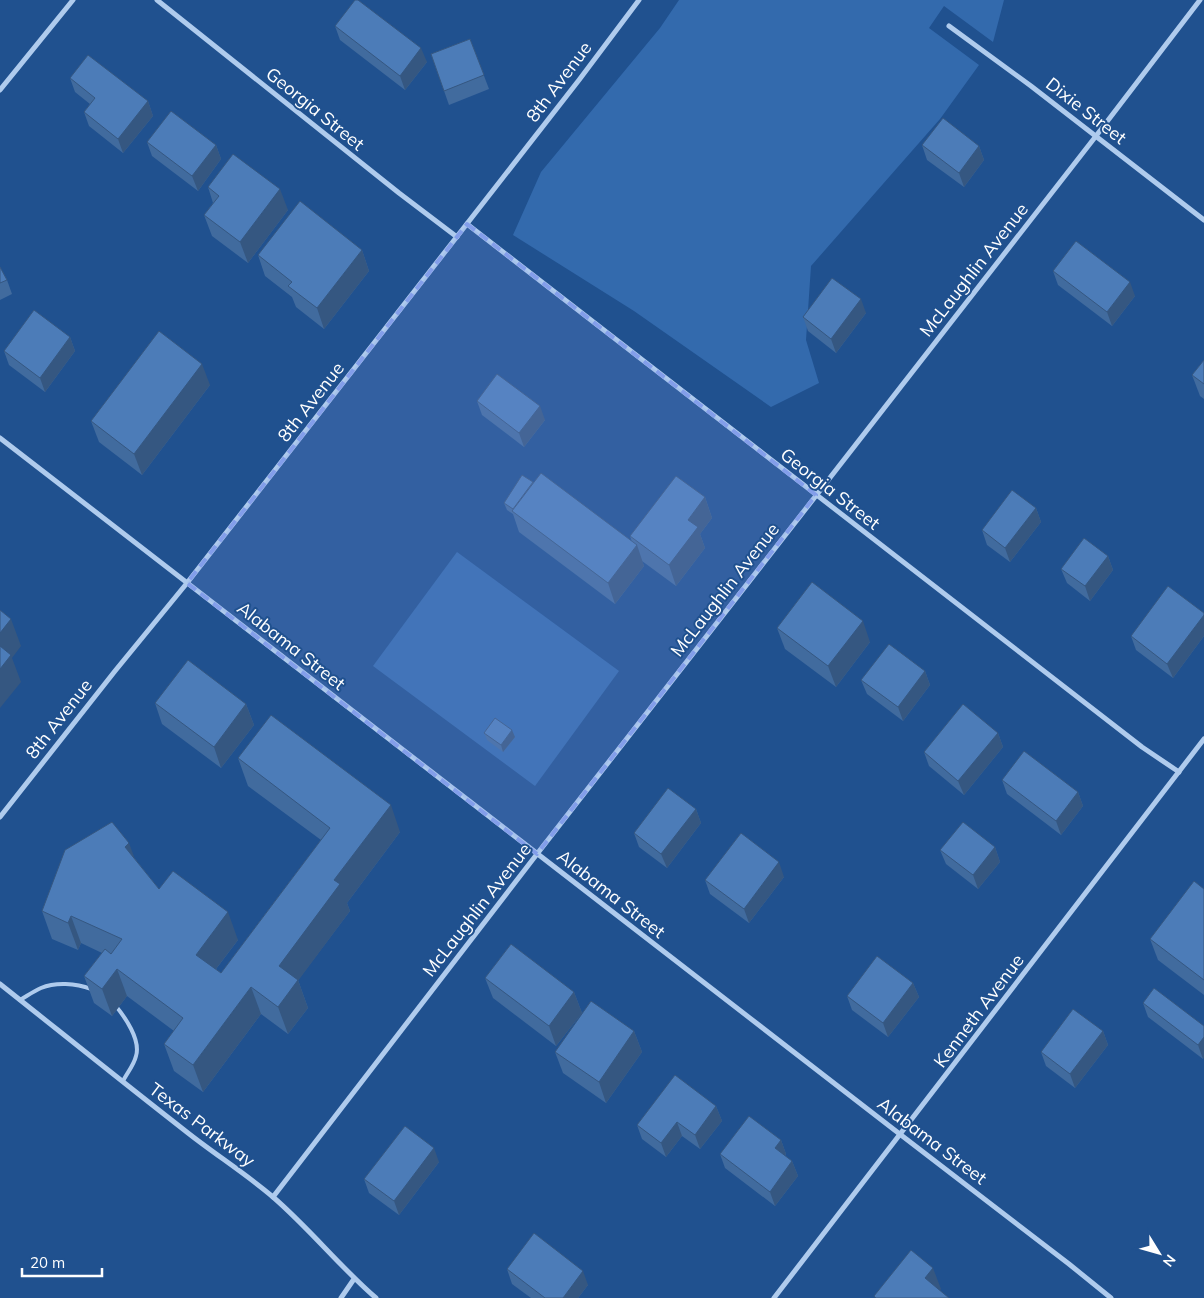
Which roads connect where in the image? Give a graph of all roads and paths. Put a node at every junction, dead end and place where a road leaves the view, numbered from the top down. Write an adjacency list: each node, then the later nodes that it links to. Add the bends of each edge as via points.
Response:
1 (73, 0): 6 (street)
2 (157, 0): 10 (street, Georgia Street)
3 (639, 0): 9 (street, 8th Avenue)
4 (1200, 0): 7 (street, McLaughlin Avenue)
5 (949, 26): 7 (street, Dixie Street)
6 (0, 90)
7 (1096, 136): 8 (street, Dixie Street); 12 (street, McLaughlin Avenue)
8 (1204, 220)
9 (467, 224): 10 (street, 8th Avenue); 12 (street, Georgia Street)
10 (457, 237): 13 (street, 8th Avenue)
11 (0, 438): 13 (street, Alabama Street)
12 (816, 495): 15 (street, Georgia Street, via 1142,747); 17 (street, McLaughlin Avenue)
13 (187, 583): 16 (street, 8th Avenue); 17 (street, Alabama Street)
14 (1204, 739): 15 (street, Kenneth Avenue)
15 (1179, 772): 23 (street, Kenneth Avenue)
16 (0, 817)
17 (537, 854): 23 (street, Alabama Street); 24 (street, McLaughlin Avenue)
18 (0, 984): 20 (street, Texas Parkway)
19 (94, 989): 20 (lane, via 70,984 54,985 41,988)
20 (20, 1000): 22 (street, Texas Parkway)
21 (113, 1002): 22 (lane, via 137,1046 136,1057)
22 (122, 1081): 24 (street, Texas Parkway)
23 (901, 1135): 28 (street, Kenneth Avenue); 29 (street, Alabama Street)
24 (273, 1197): 25 (street, Texas Parkway)
25 (354, 1279): 26 (street); 27 (street, Texas Parkway)
26 (341, 1298)
27 (376, 1298)
28 (774, 1298)
29 (1111, 1298)

